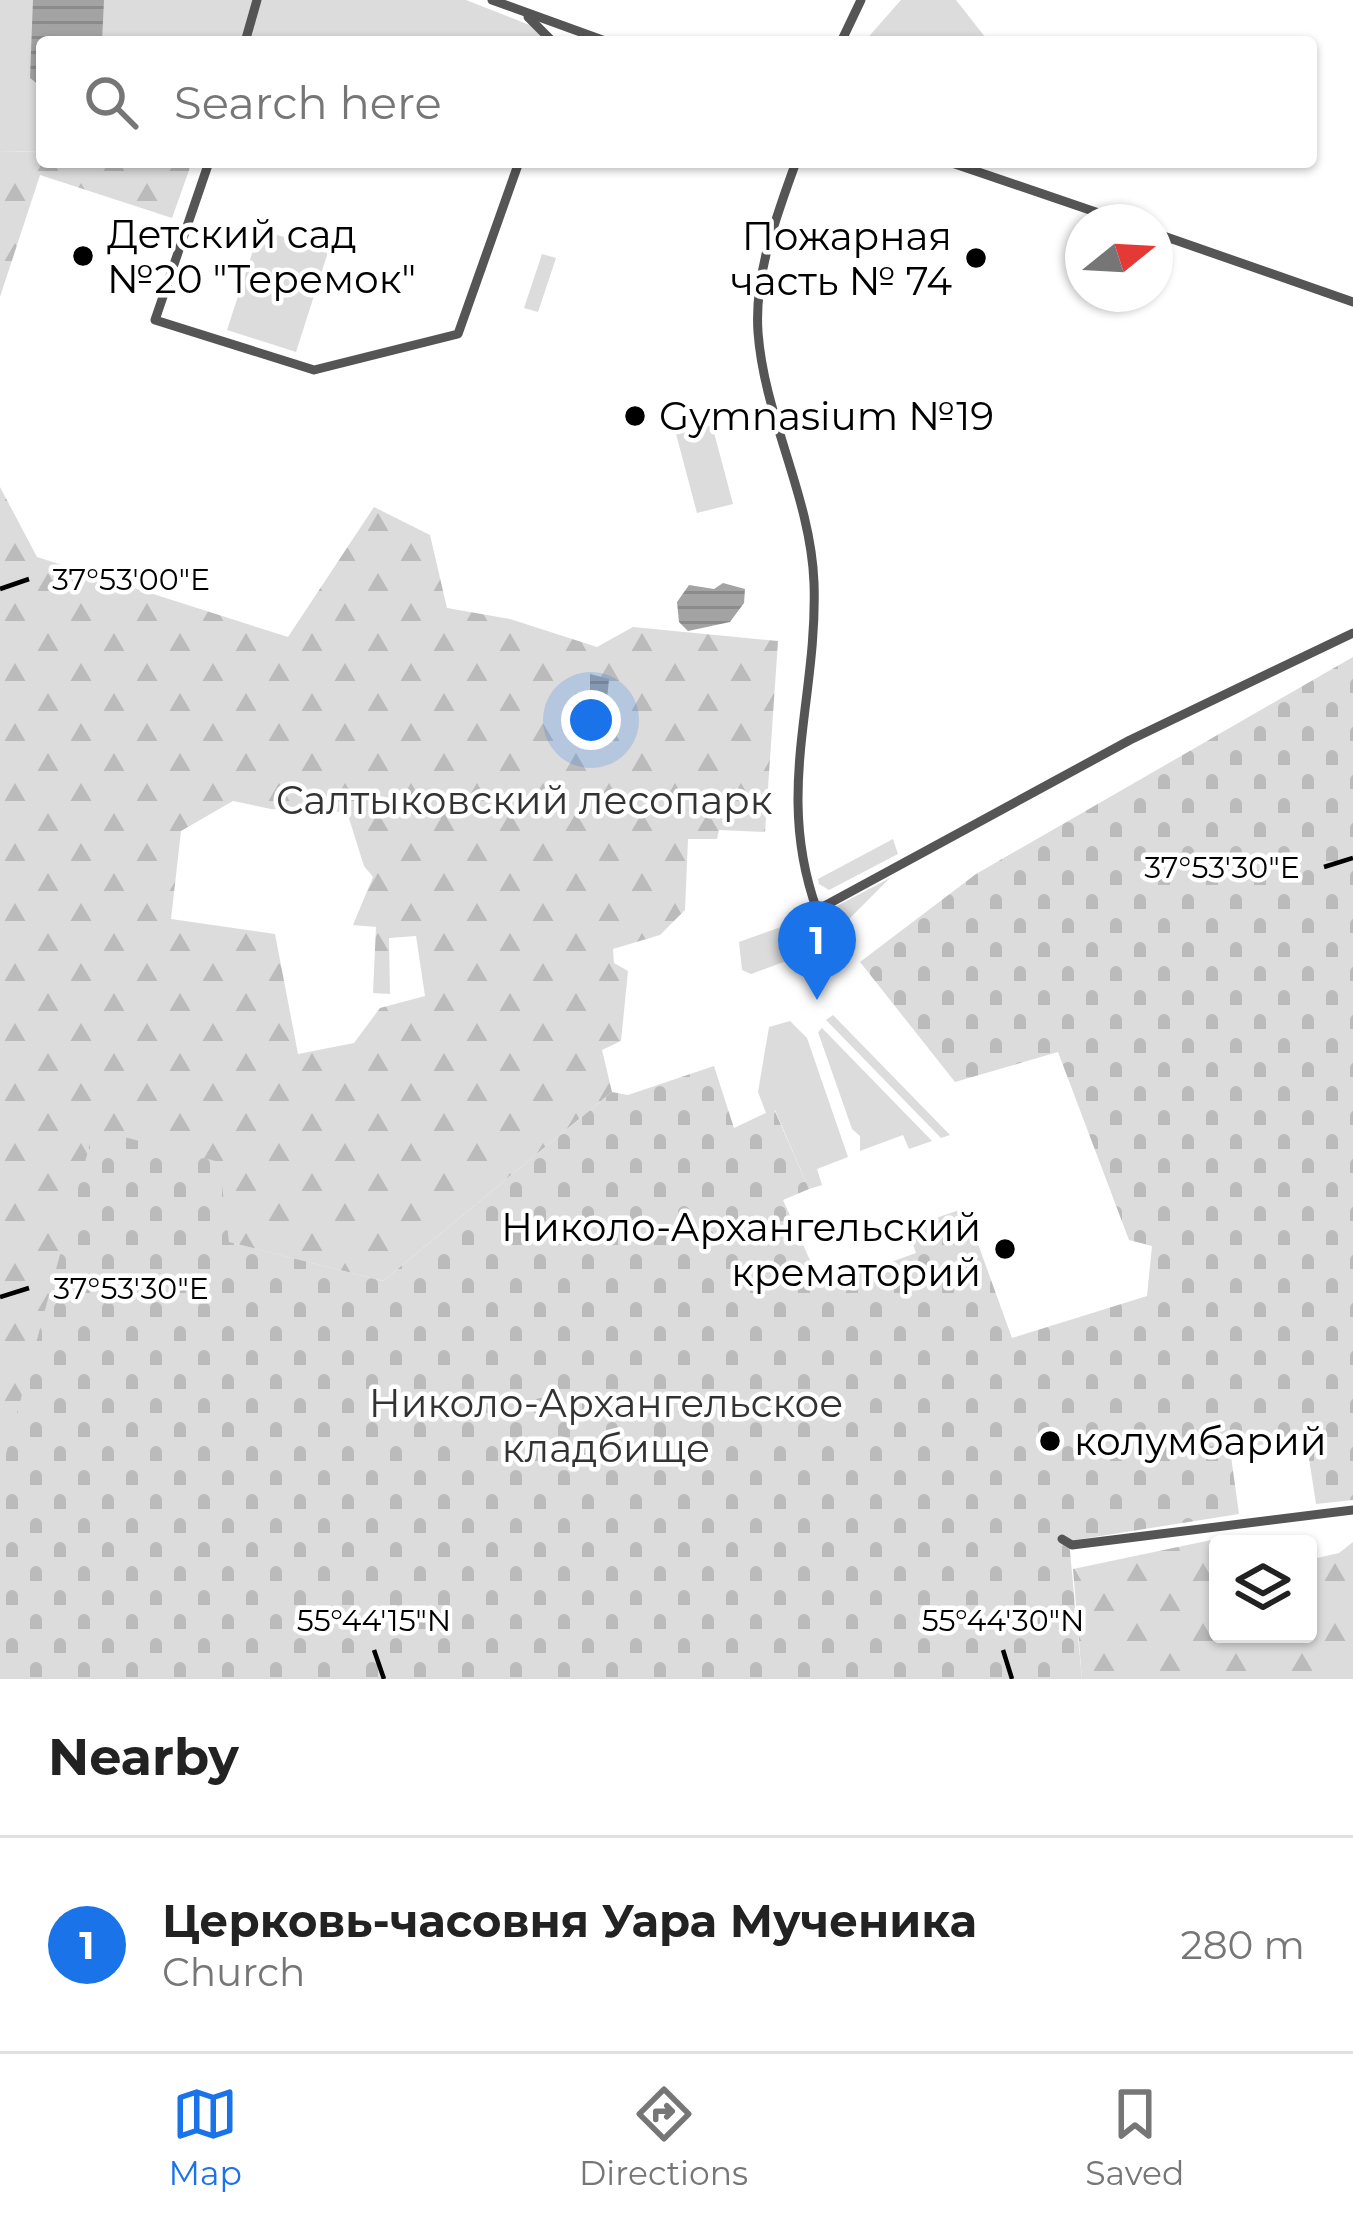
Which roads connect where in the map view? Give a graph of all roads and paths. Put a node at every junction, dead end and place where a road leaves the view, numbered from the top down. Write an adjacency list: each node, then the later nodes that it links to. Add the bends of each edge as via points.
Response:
1 (257, 0): 6 (street)
2 (492, 0): 4 (street)
3 (857, 0): 10 (street)
4 (520, 10): 5 (street); 7 (street)
5 (563, 26): 8 (street); 9 (street)
6 (247, 36)
7 (548, 36)
8 (558, 36)
9 (591, 36)
10 (843, 36)
11 (207, 168): 12 (street, via 155,320 314,370 458,334)
12 (517, 168)
13 (791, 168): 18 (street, via 764,264 758,328 812,561 796,792 817,910 1130,740)
14 (968, 168): 15 (street)
15 (1072, 204)
16 (1173, 238): 17 (street)
17 (1353, 302)
18 (1353, 633)
19 (1353, 1510): 20 (street, via 1072,1545)
20 (1061, 1539)

